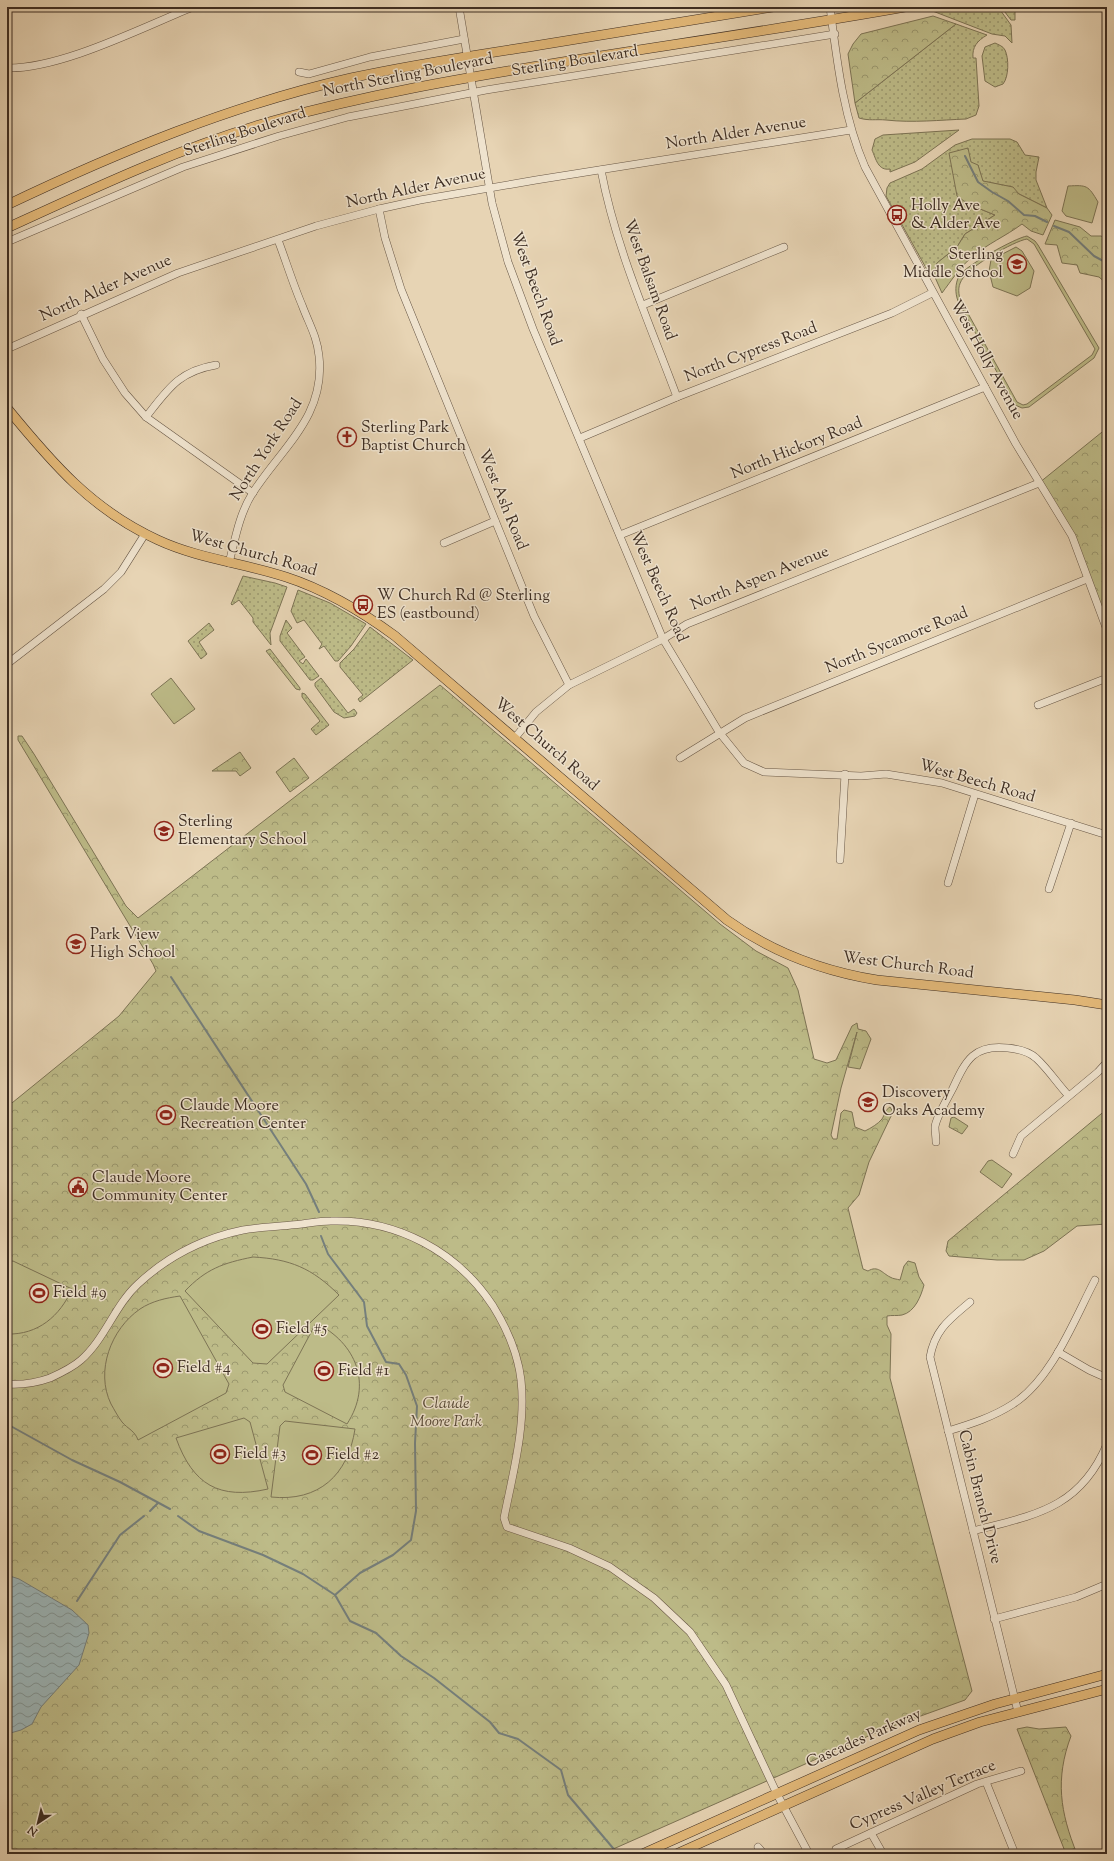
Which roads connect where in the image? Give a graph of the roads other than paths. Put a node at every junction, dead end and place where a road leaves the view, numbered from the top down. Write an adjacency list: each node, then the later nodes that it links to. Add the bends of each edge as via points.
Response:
1 (193, 7): 10 (street, via 52,62)
2 (459, 7): 8 (street, West Beech Road)
3 (773, 7): 9 (main road, North Sterling Boulevard)
4 (830, 7): 6 (street, West Holly Avenue)
5 (905, 7): 6 (main road, North Sterling Boulevard)
6 (832, 19): 7 (street, West Holly Avenue); 12 (main road, North Sterling Boulevard)
7 (835, 34): 13 (street, Sterling Boulevard); 14 (street, West Holly Avenue, via 844,106)
8 (464, 39): 9 (street, West Beech Road); 11 (street, via 370,57 308,74)
9 (467, 56): 12 (street, West Beech Road); 17 (main road, North Sterling Boulevard, via 352,78 249,106 138,146)
10 (7, 68)
11 (299, 72)
12 (471, 77): 13 (street, West Beech Road); 19 (main road, North Sterling Boulevard, via 348,102 274,121 193,148 125,175)
13 (474, 93): 16 (street, West Beech Road); 21 (street, Sterling Boulevard, via 348,117 225,152)
14 (851, 130): 15 (street, North Alder Avenue); 23 (street, West Holly Avenue, via 857,150 874,186)
15 (601, 170): 16 (street, North Alder Avenue); 24 (street, West Balsam Road, via 608,206 625,264)
16 (490, 188): 18 (street, North Alder Avenue); 32 (street, West Beech Road, via 508,262 533,329)
17 (7, 205)
18 (379, 209): 20 (street, North Alder Avenue, via 316,226); 35 (street, West Ash Road, via 402,288)
19 (7, 228)
20 (278, 240): 25 (street, North Alder Avenue, via 178,273); 34 (street, North York Road, via 302,306 315,333 320,374 318,393 310,414 288,448)
21 (7, 242)
22 (784, 247): 24 (street)
23 (932, 293): 28 (street, West Holly Avenue); 29 (street, North Cypress Road, via 892,313)
24 (643, 305): 29 (street, West Balsam Road)
25 (81, 314): 26 (street, North Alder Avenue); 31 (street, via 102,359 125,393)
26 (7, 348)
27 (216, 365): 31 (street, via 182,376)
28 (985, 387): 33 (street, West Holly Avenue); 37 (street, North Hickory Road)
29 (677, 397): 32 (street, North Cypress Road)
30 (7, 408): 36 (main road, West Church Road, via 47,457 83,493 117,518)
31 (146, 417): 34 (street)
32 (580, 438): 37 (street, West Beech Road)
33 (1039, 483): 40 (street, West Holly Avenue, via 1072,536); 42 (street, North Aspen Avenue, via 711,614 687,624)
34 (253, 493): 39 (street, North York Road, via 238,527)
35 (495, 521): 38 (street); 45 (street, West Ash Road, via 534,616)
36 (145, 534): 39 (main road, West Church Road, via 188,552); 43 (street, via 122,572)
37 (620, 535): 42 (street, West Beech Road)
38 (444, 542)
39 (229, 563): 48 (main road, West Church Road, via 284,576 349,605 395,636)
40 (1087, 579): 41 (street, West Holly Avenue); 47 (street, North Sycamore Road, via 745,718)
41 (1107, 630)
42 (663, 639): 45 (street, North Aspen Avenue); 47 (street, West Beech Road)
43 (7, 664)
44 (1107, 678): 46 (street)
45 (569, 685): 48 (street, North Aspen Avenue, via 536,712)
46 (1038, 705)
47 (719, 732): 49 (street, North Sycamore Road); 50 (street, West Beech Road, via 744,763 764,772)
48 (514, 739): 57 (main road, West Church Road, via 727,920 746,934 781,952 823,969 877,980)
49 (680, 758)
50 (845, 774): 51 (street, West Beech Road, via 886,774 915,778 942,783); 54 (street)
51 (975, 794): 52 (street, West Beech Road); 55 (street)
52 (1071, 824): 53 (street, West Beech Road); 56 (street)
53 (1107, 835)
54 (840, 860)
55 (948, 883)
56 (1049, 889)
57 (1107, 1005)
58 (1107, 1062): 59 (street)
59 (1068, 1095): 60 (street, via 1036,1058 1027,1052 994,1046 981,1049 964,1064 935,1126); 61 (street, via 1021,1136)
60 (936, 1142)
61 (1013, 1154)
62 (1095, 1280): 64 (street)
63 (970, 1302): 67 (street, Cabin Branch Drive, via 946,1323 932,1343 930,1357)
64 (1058, 1352): 65 (street); 67 (street, via 1036,1384 1014,1403 972,1424)
65 (1107, 1378)
66 (7, 1384): 78 (street, via 29,1384 43,1380 81,1361 137,1285 164,1262 210,1238 245,1230 331,1221 381,1226 400,1231 428,1244 461,1268 486,1296 505,1329 516,1358 521,1378 522,1410 504,1518 507,1527 569,1548 610,1567 673,1615 701,1647 726,1684)
67 (948, 1430): 69 (street, Cabin Branch Drive)
68 (1107, 1444): 69 (street, via 1092,1474 1065,1499 1035,1515)
69 (973, 1531): 71 (street, Cabin Branch Drive)
70 (1107, 1584): 71 (street, via 1076,1597)
71 (994, 1619): 74 (street, Cabin Branch Drive)
72 (1107, 1674): 74 (main road, Cascades Parkway)
73 (1107, 1689): 75 (main road, Cascades Parkway)
74 (1014, 1699): 75 (street, Cabin Branch Drive); 78 (main road, Cascades Parkway, via 919,1730)
75 (1018, 1712): 79 (main road, Cascades Parkway, via 933,1739)
76 (1021, 1771): 77 (street, Cypress Valley Terrace)
77 (986, 1782): 80 (street, Cypress Valley Terrace); 88 (street)
78 (777, 1794): 79 (street); 83 (main road, Cascades Parkway)
79 (783, 1806): 84 (main road, Cascades Parkway); 86 (street)
80 (871, 1833): 82 (street, Cypress Valley Terrace); 87 (street)
81 (758, 1847): 85 (street)
82 (836, 1849)
83 (642, 1854)
84 (676, 1854)
85 (764, 1854)
86 (809, 1854)
87 (883, 1854)
88 (1015, 1854)

